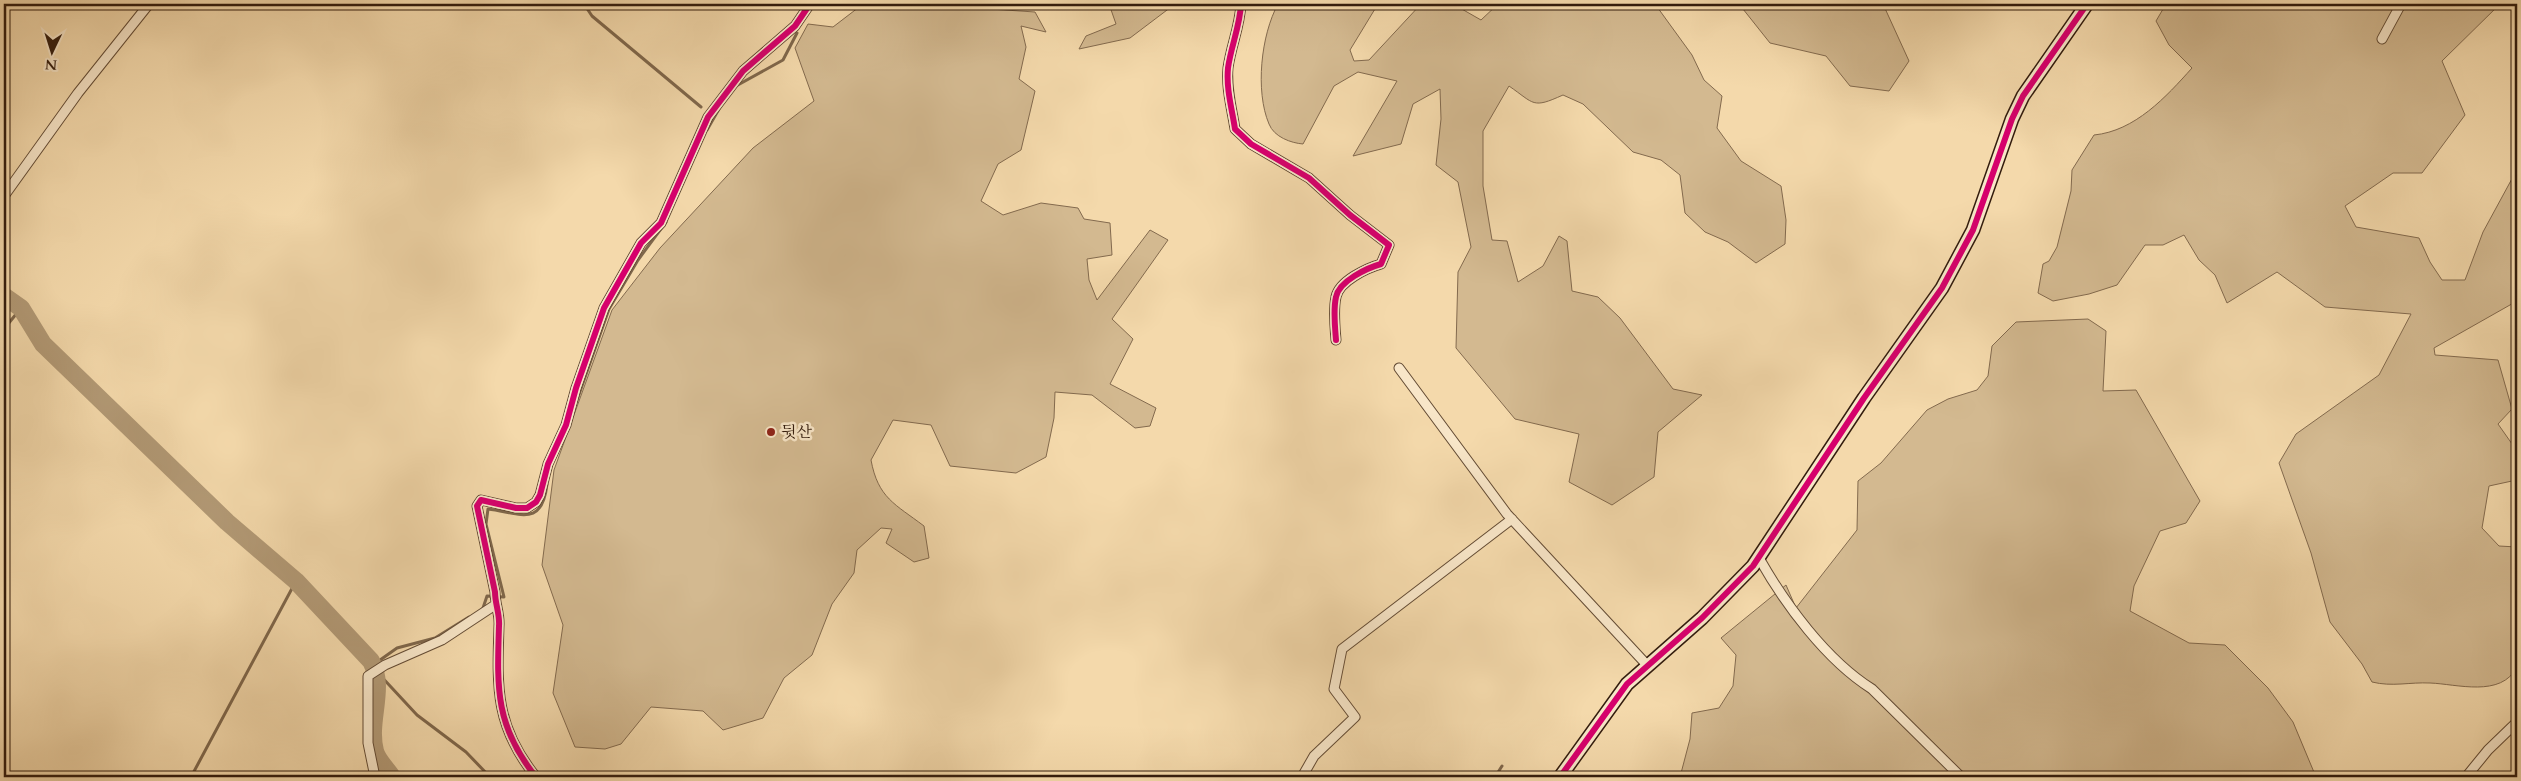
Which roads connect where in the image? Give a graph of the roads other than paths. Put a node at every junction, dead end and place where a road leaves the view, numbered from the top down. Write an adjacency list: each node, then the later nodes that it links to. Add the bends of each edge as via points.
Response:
1 (149, 4): 7 (street, via 78,93)
2 (810, 4): 12 (street, via 795,26 743,71 708,117 661,224 641,243 604,308 566,425 548,464 536,502 527,508 516,508 481,500 477,506)
3 (1241, 4): 8 (street, via 1238,32 1228,68 1228,91 1235,129 1251,144 1309,178 1389,245 1381,264 1345,283 1336,296)
4 (2087, 4): 11 (street, via 2023,96 1973,230 1942,288 1864,398)
5 (2401, 4): 6 (street)
6 (2382, 40)
7 (4, 196)
8 (1336, 340)
9 (1399, 368): 10 (street)
10 (1512, 519): 13 (street); 17 (street, via 1342,649 1334,689 1355,717 1314,756)
11 (1759, 558): 13 (street, via 1702,618); 19 (street, via 1800,621 1855,678 1872,689)
12 (495, 605): 15 (street, via 442,640 368,676 368,743); 16 (street, via 499,614 496,656 498,700 517,750)
13 (1647, 665): 18 (street, via 1627,684)
14 (2517, 722): 20 (street)
15 (375, 777)
16 (536, 777)
17 (1302, 777)
18 (1560, 777)
19 (1962, 777)
20 (2466, 777)

